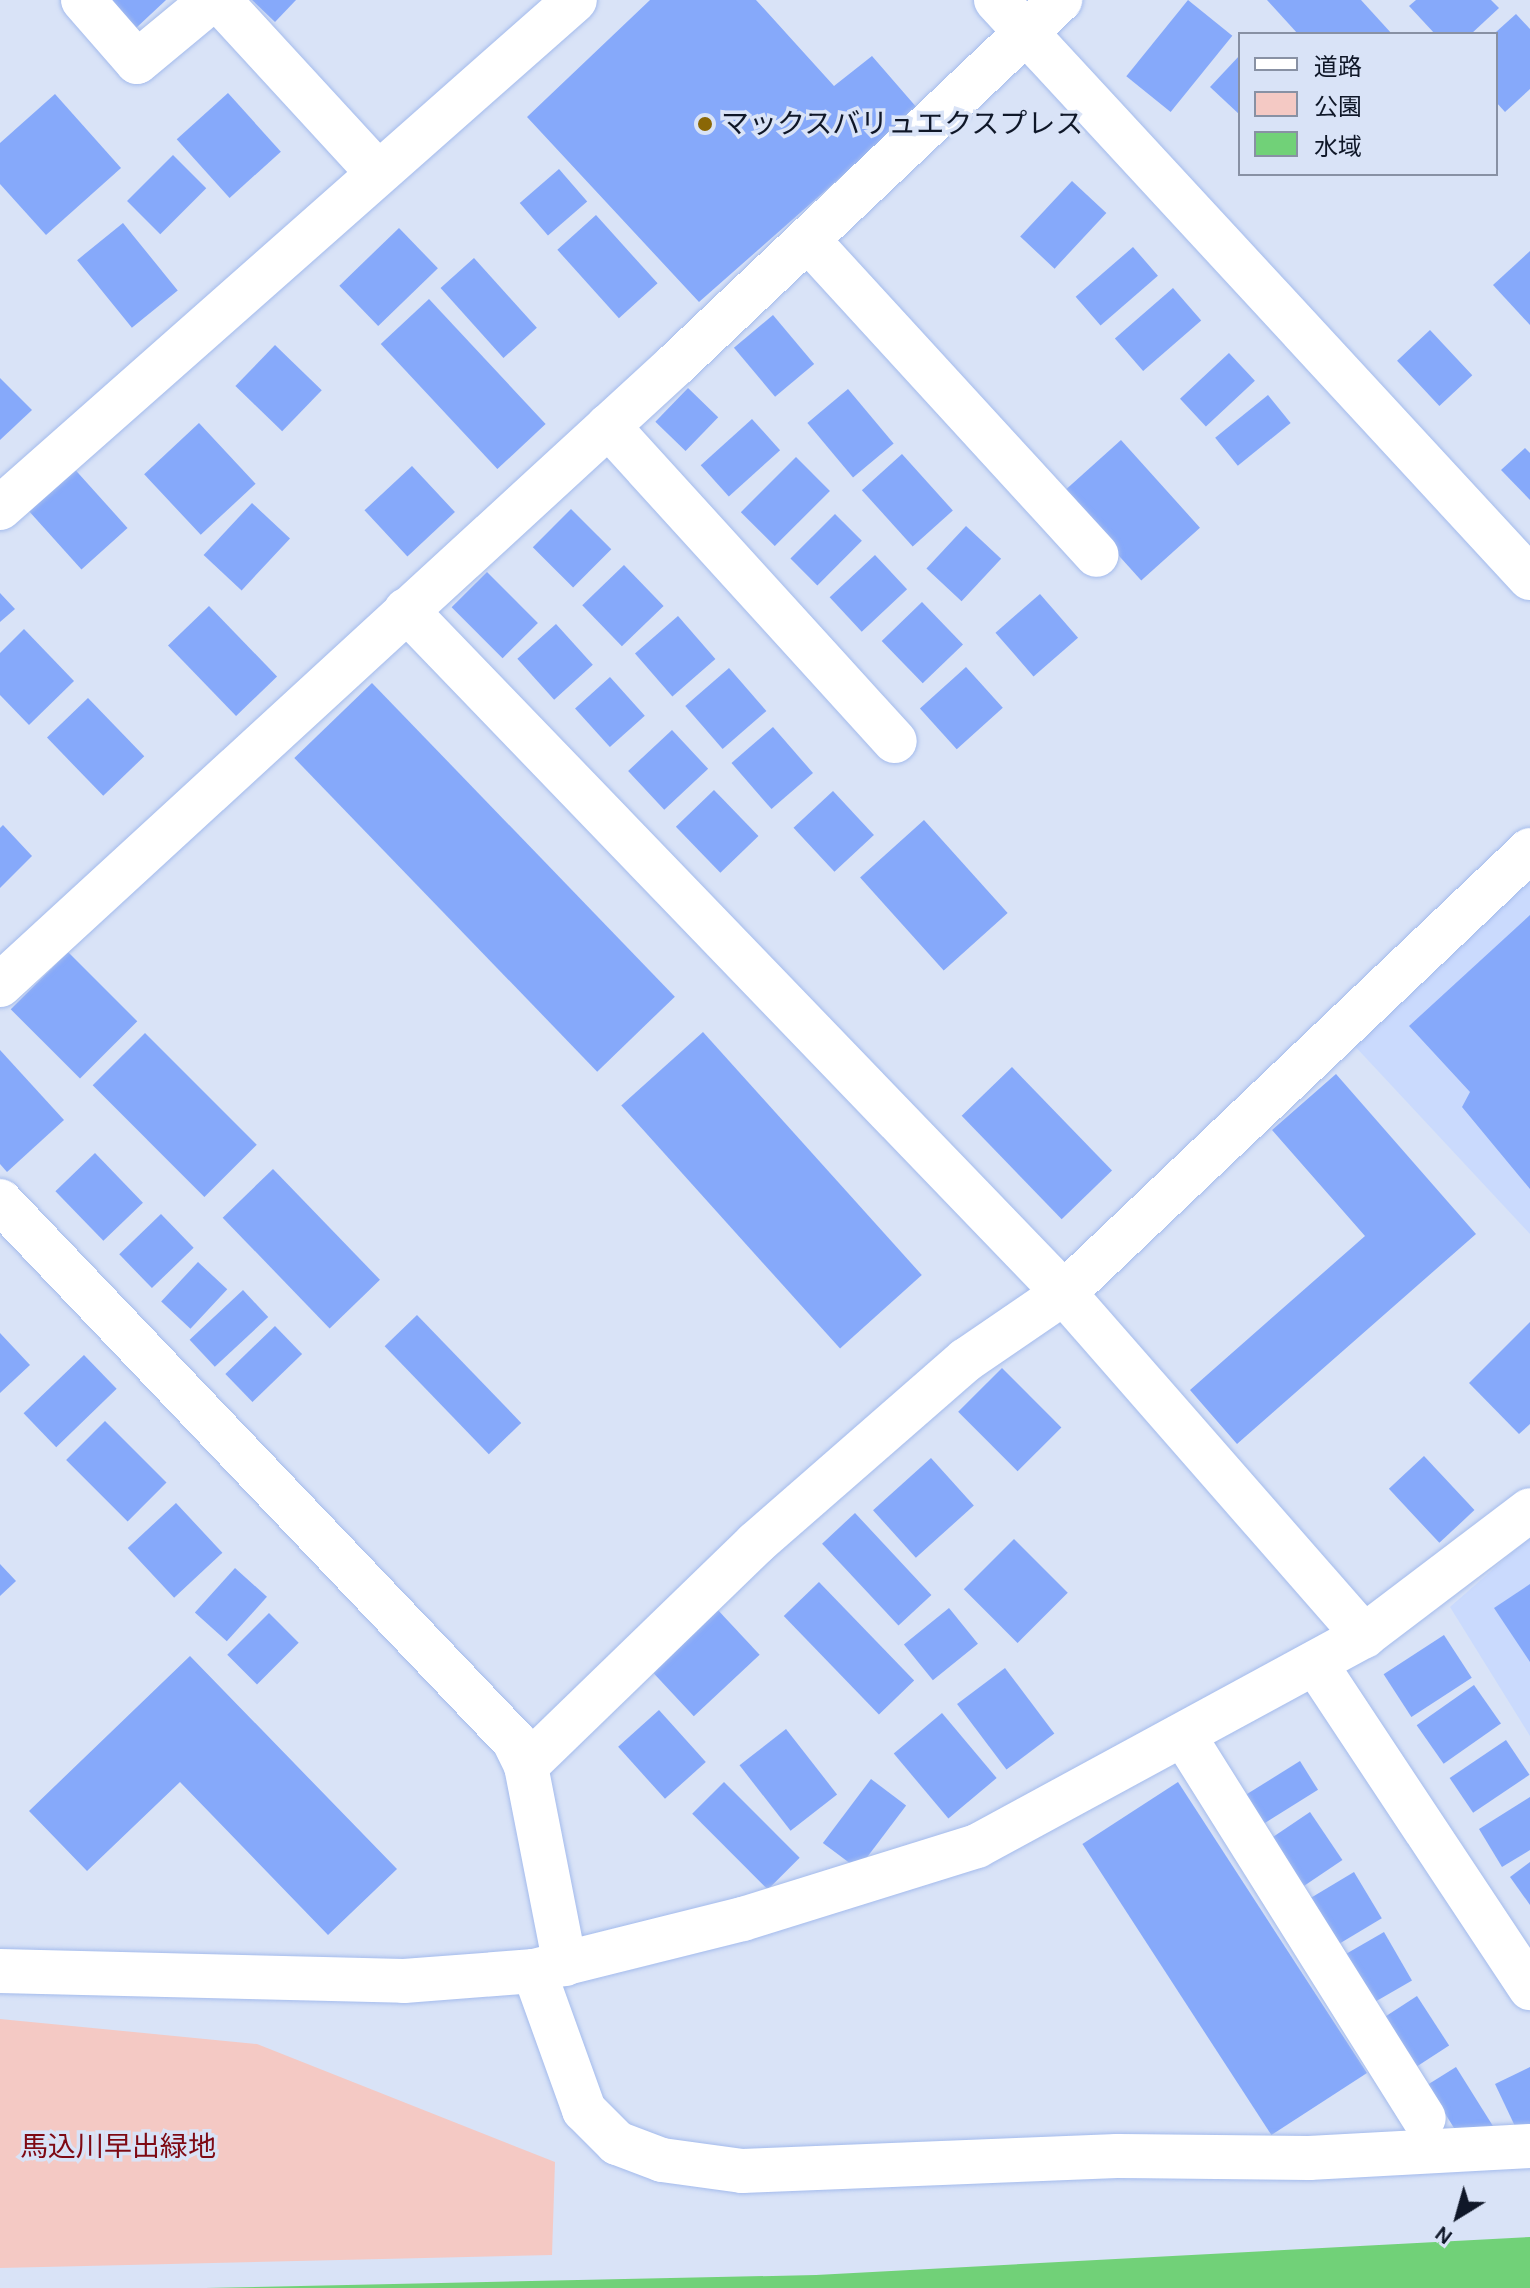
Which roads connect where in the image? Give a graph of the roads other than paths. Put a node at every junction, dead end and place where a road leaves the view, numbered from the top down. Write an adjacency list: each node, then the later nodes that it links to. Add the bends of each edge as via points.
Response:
1 (83, 0): 2 (street, via 137,62)
2 (212, 0)
3 (219, 0): 8 (street)
4 (575, 0): 8 (street)
5 (996, 0): 7 (street)
6 (1060, 0): 7 (street)
7 (1026, 32): 9 (street); 13 (street)
8 (377, 172): 11 (street)
9 (808, 240): 10 (street); 12 (street)
10 (608, 426): 14 (street); 15 (street)
11 (0, 508)
12 (1097, 555)
13 (1530, 578)
14 (406, 610): 17 (street); 19 (street)
15 (895, 741)
16 (1530, 850): 19 (street)
17 (0, 985)
18 (0, 1201): 24 (street, via 514,1741)
19 (1064, 1293): 21 (street); 24 (street, via 966,1360 756,1543)
20 (1530, 1510): 21 (street)
21 (1364, 1636): 22 (street)
22 (1315, 1663): 23 (street); 27 (street)
23 (1184, 1736): 25 (street, via 977,1846 743,1919); 28 (street)
24 (526, 1766): 25 (street)
25 (550, 1967): 26 (street, via 404,1981); 29 (street, via 584,2110 617,2143 662,2160 742,2171 1117,2156 1309,2158)
26 (0, 1971)
27 (1530, 1988)
28 (1424, 2118)
29 (1530, 2146)

